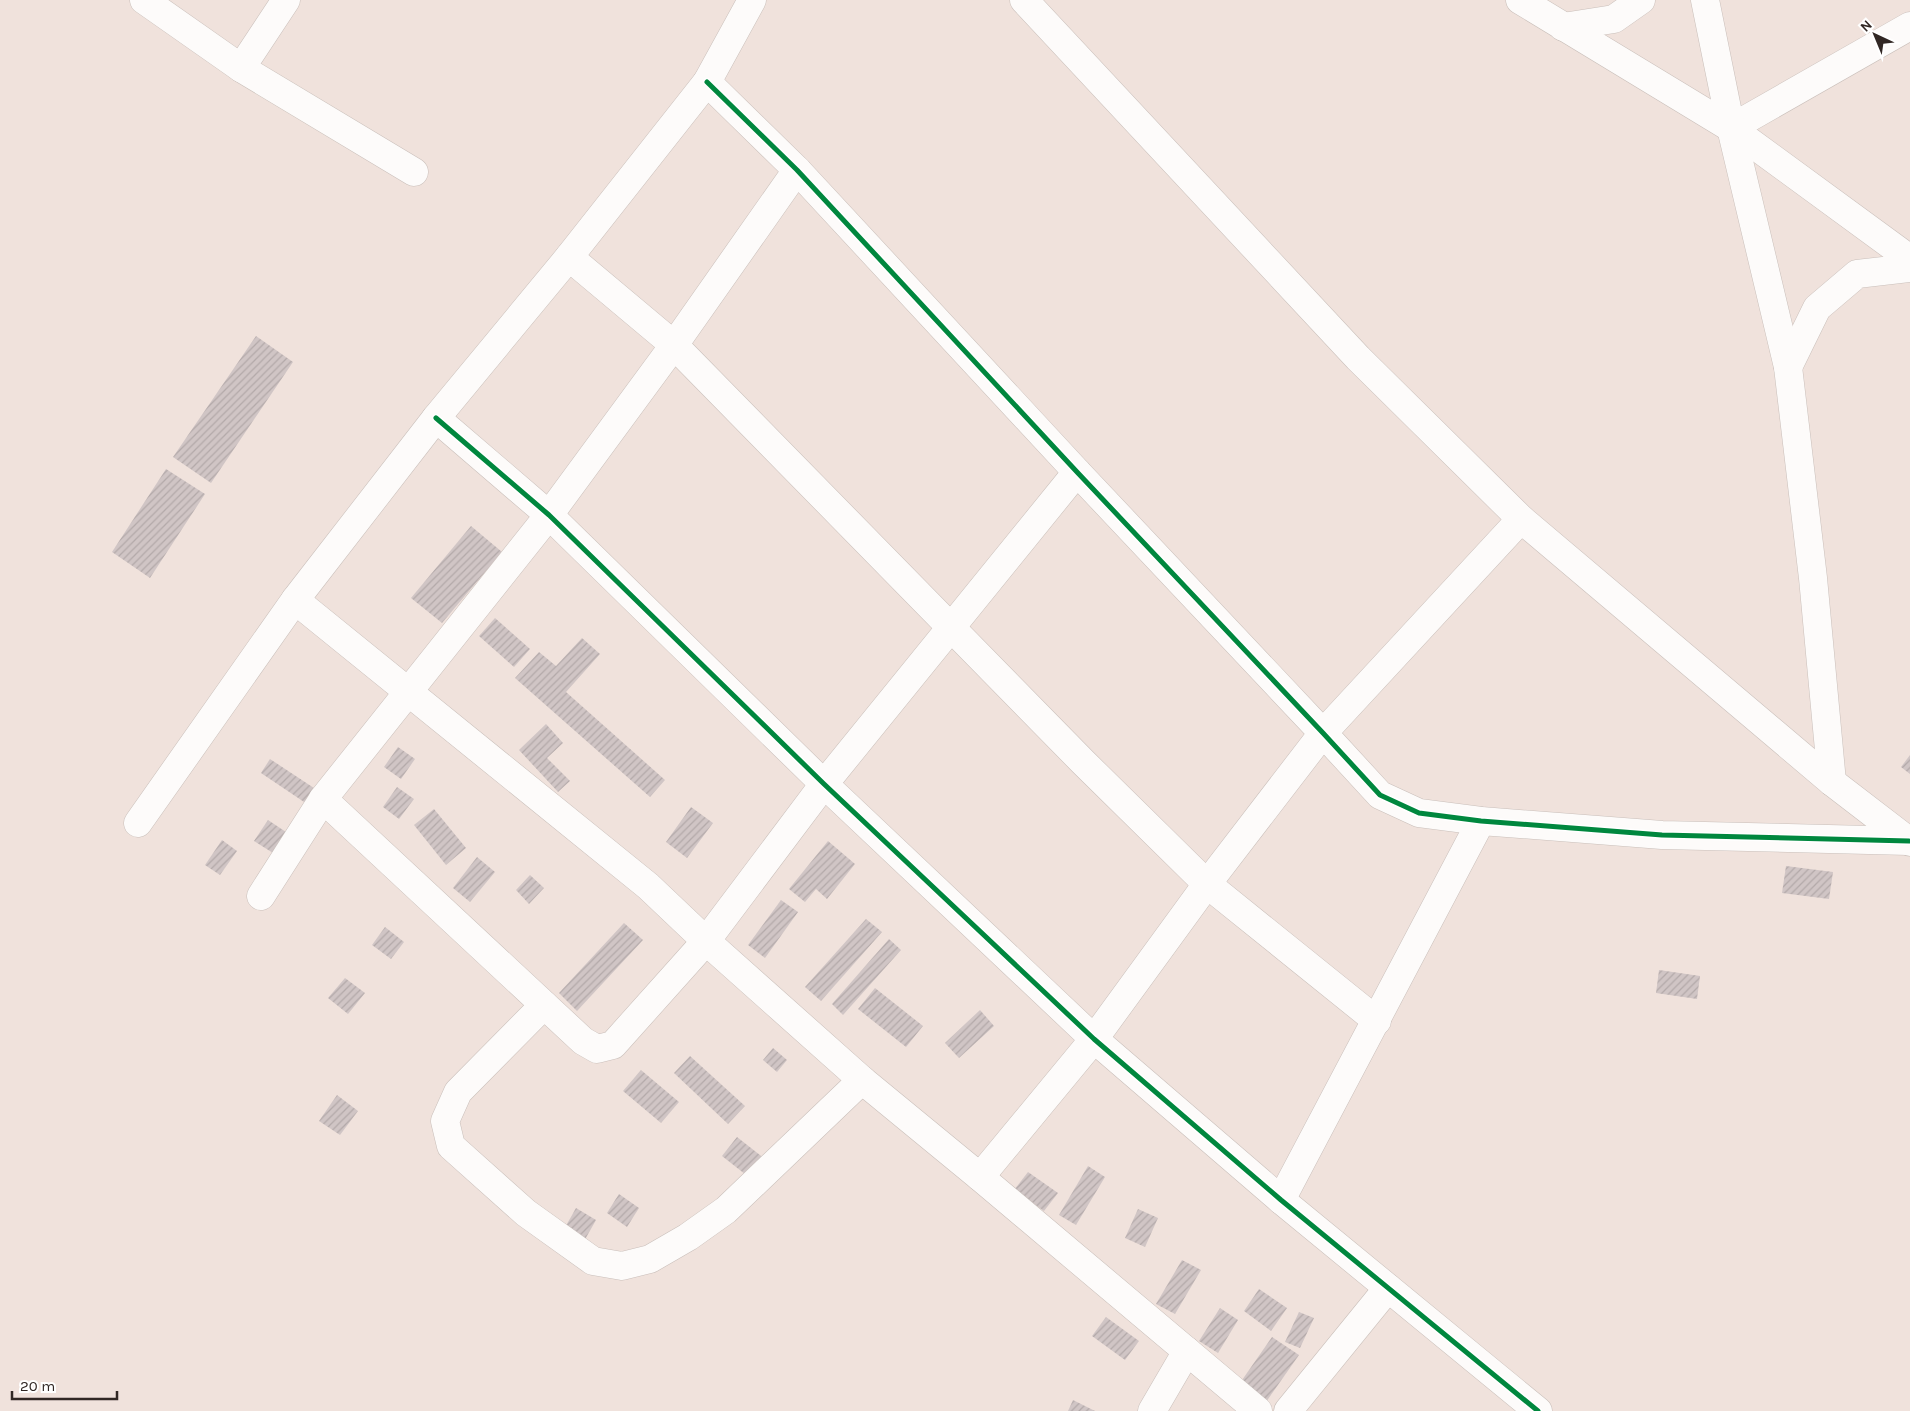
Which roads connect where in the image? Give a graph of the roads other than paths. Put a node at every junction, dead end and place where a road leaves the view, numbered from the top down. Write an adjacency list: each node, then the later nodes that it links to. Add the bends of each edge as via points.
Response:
1 (144, 0): 10 (street)
2 (286, 0): 10 (street)
3 (752, 0): 11 (street)
4 (1024, 0): 23 (street, via 1358,358)
5 (1520, 0): 9 (street)
6 (1641, 0): 9 (street, via 1614,19)
7 (1705, 0): 12 (street)
8 (1910, 26): 12 (street)
9 (1563, 27): 12 (street)
10 (241, 68): 14 (street)
11 (707, 82): 13 (street); 15 (street)
12 (1731, 128): 16 (street); 19 (street)
13 (797, 170): 18 (street); 21 (street)
14 (414, 172)
15 (568, 257): 18 (street); 20 (street)
16 (1910, 259)
17 (1910, 268): 19 (street, via 1857,274 1817,308)
18 (674, 345): 22 (street); 25 (street)
19 (1788, 367): 28 (street, via 1813,578)
20 (436, 418): 22 (street); 24 (street)
21 (1077, 472): 25 (street); 27 (street)
22 (549, 515): 26 (street); 29 (street)
23 (1521, 519): 27 (street); 28 (street)
24 (295, 600): 26 (street); 32 (street)
25 (951, 627): 29 (street); 34 (street)
26 (409, 692): 30 (street); 36 (street, via 648,886)
27 (1323, 733): 31 (street, via 1380,795 1419,813); 34 (street)
28 (1832, 782): 33 (street)
29 (824, 784): 36 (street); 39 (street)
30 (324, 799): 35 (street); 37 (street)
31 (1481, 821): 33 (street, via 1662,835); 38 (street)
32 (138, 822)
33 (1910, 842)
34 (1207, 884): 38 (street); 39 (street)
35 (260, 896)
36 (706, 941): 37 (street, via 613,1045 597,1049 582,1041); 40 (street)
37 (544, 1005): 40 (street, via 458,1092 445,1121 451,1146 526,1213 593,1261 622,1266 650,1259 688,1237 726,1210)
38 (1377, 1021): 42 (street)
39 (1094, 1039): 41 (street); 42 (street)
40 (862, 1080): 41 (street)
41 (980, 1177): 44 (street)
42 (1281, 1200): 43 (street)
43 (1388, 1288): 47 (street); 48 (street)
44 (1186, 1350): 45 (street); 46 (street)
45 (1152, 1411)
46 (1258, 1411)
47 (1288, 1411)
48 (1538, 1411)

